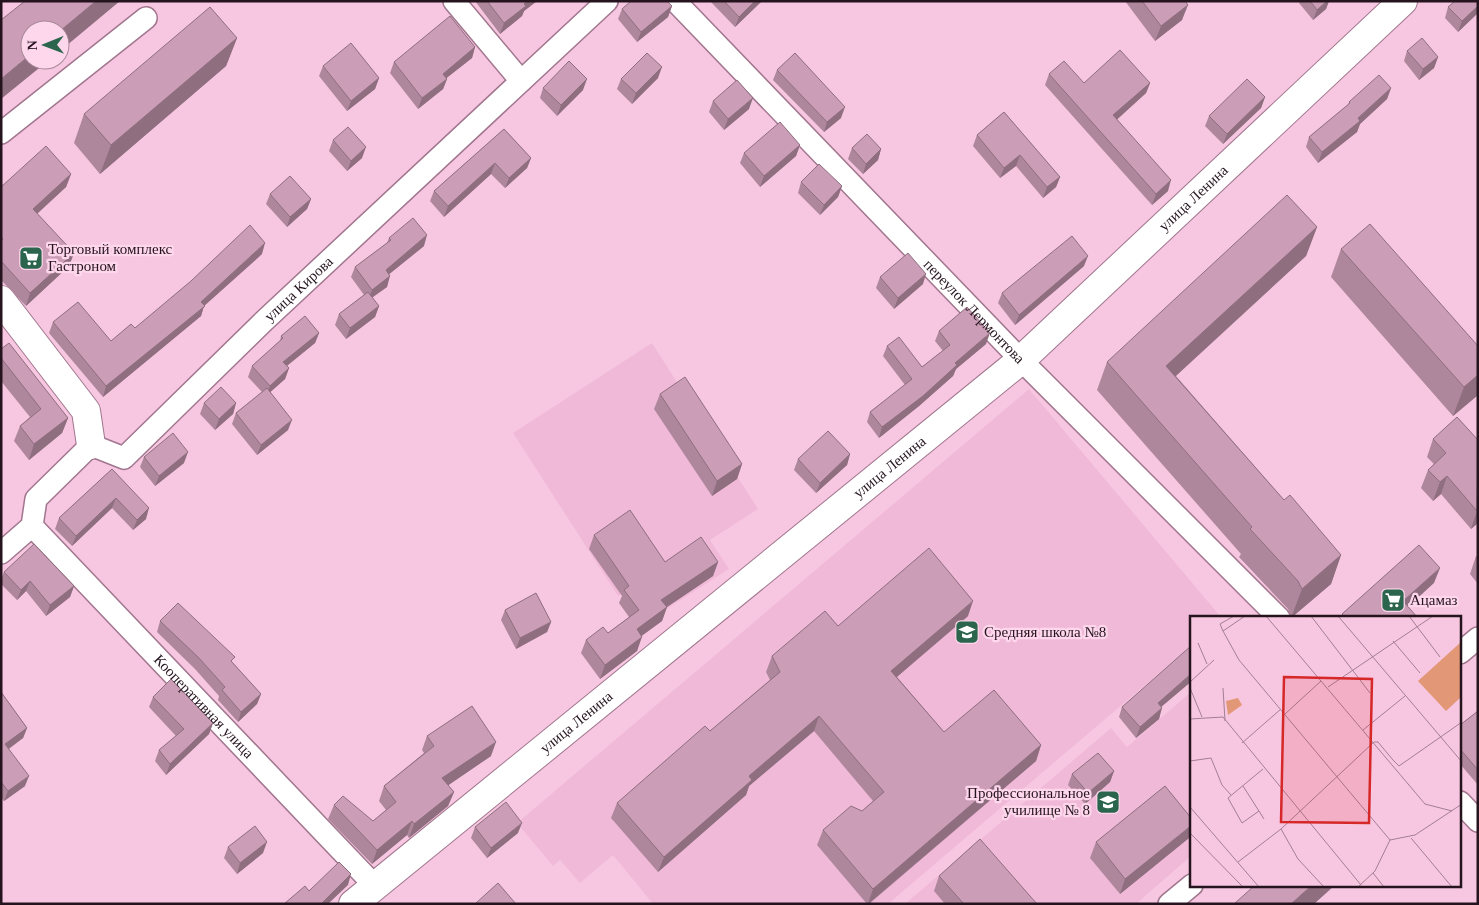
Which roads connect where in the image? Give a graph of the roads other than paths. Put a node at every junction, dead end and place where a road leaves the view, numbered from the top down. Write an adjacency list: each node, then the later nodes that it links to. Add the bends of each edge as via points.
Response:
1 (454, 1): 6 (street)
2 (607, 1): 6 (street, улица Кирова)
3 (675, 1): 9 (street, переулок Лермонтова)
4 (1403, 1): 9 (street, улица Ленина)
5 (146, 18): 7 (street)
6 (521, 81): 10 (street, улица Кирова, via 124,458)
7 (1, 133)
8 (1, 300): 10 (street, via 86,411)
9 (1021, 360): 13 (street, переулок Лермонтова); 18 (street, улица Ленина)
10 (91, 445): 11 (street, via 36,499)
11 (32, 526): 12 (street); 18 (street, Кооперативная улица)
12 (1, 553)
13 (1277, 616)
14 (1478, 638): 15 (street)
15 (1462, 651)
16 (1462, 804): 17 (street)
17 (1478, 821)
18 (375, 886): 20 (street, улица Ленина)
19 (1190, 887): 21 (street)
20 (353, 904)
21 (1170, 904)

